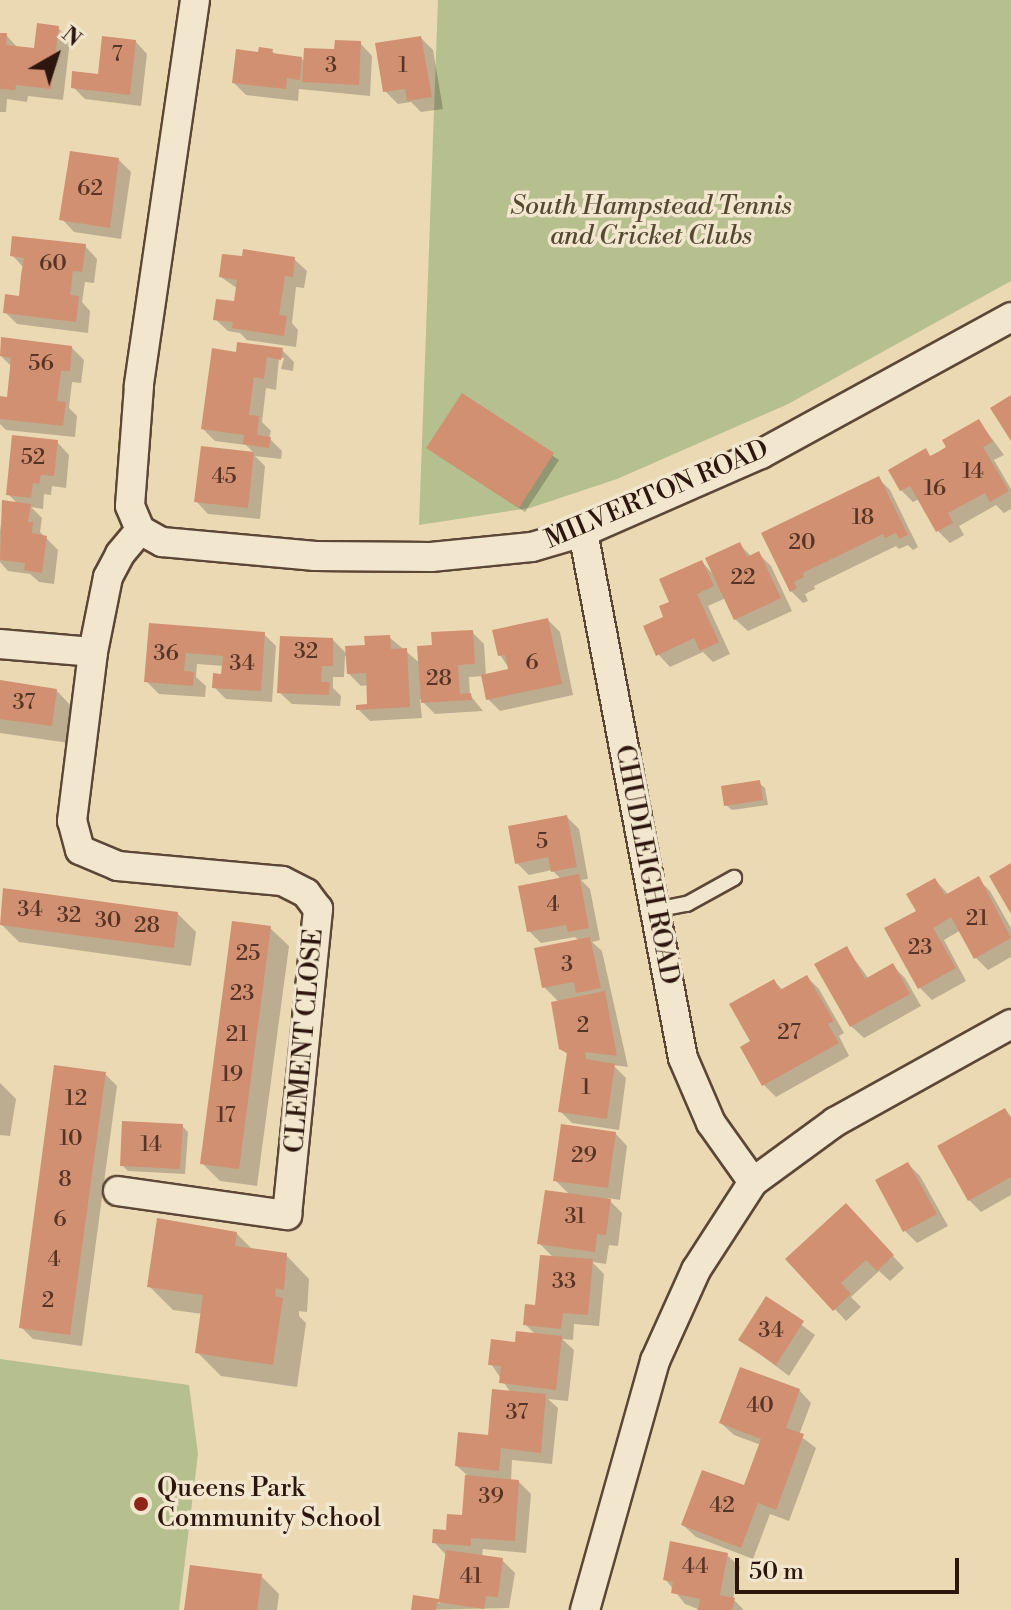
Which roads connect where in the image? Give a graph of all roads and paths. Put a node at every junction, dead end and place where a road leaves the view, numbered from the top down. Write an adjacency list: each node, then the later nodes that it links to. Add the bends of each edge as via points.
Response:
1 (195, 0): 3 (street, via 139,386 130,506)
2 (1011, 317): 4 (street, MILVERTON ROAD, via 761,454)
3 (140, 530): 4 (street, MILVERTON ROAD, via 162,542 189,546 315,556 431,557 532,547); 6 (street, CLEMENT CLOSE, via 108,577)
4 (583, 532): 8 (street, CHUDLEIGH ROAD)
5 (0, 644): 6 (street)
6 (93, 652): 11 (street, CLEMENT CLOSE, via 72,821 80,850 118,866 282,881 306,893 318,909 287,1215)
7 (734, 878): 8 (lane, via 687,904)
8 (655, 910): 10 (street, CHUDLEIGH ROAD, via 683,1058 711,1123)
9 (1011, 1024): 10 (street, via 835,1122)
10 (753, 1182): 12 (street, via 696,1270 655,1361)
11 (118, 1191)
12 (585, 1610)

